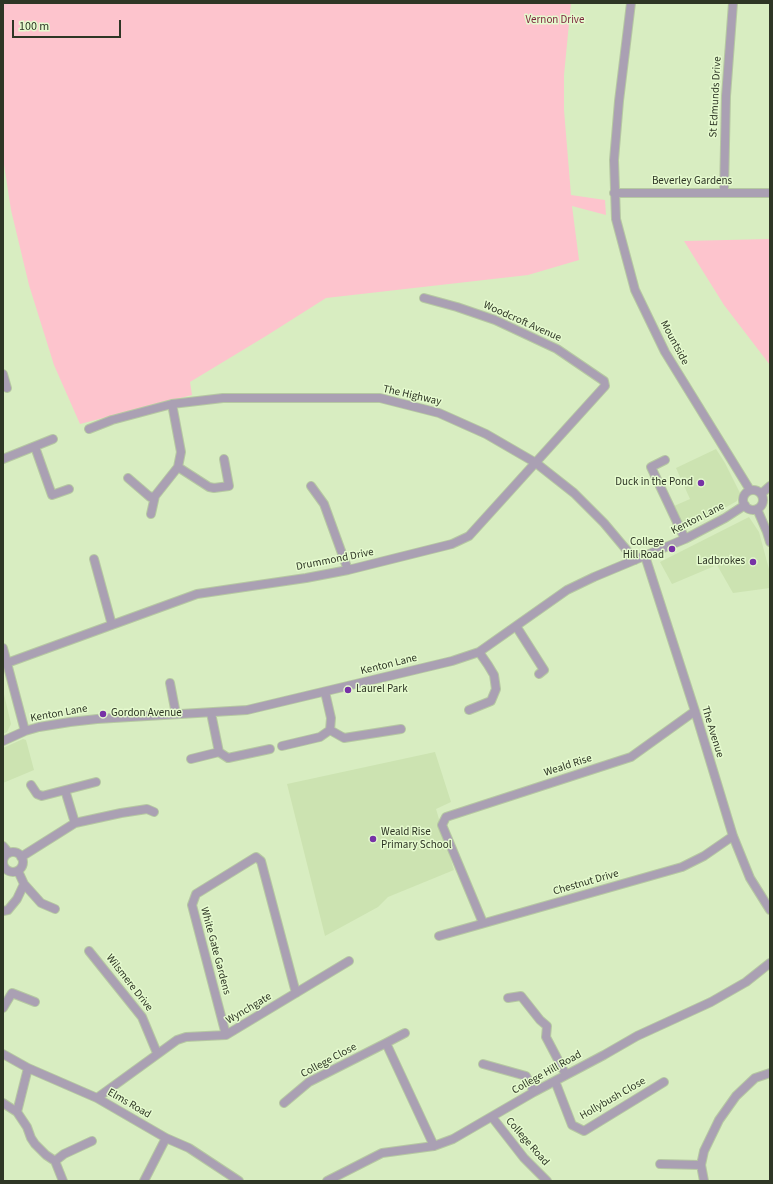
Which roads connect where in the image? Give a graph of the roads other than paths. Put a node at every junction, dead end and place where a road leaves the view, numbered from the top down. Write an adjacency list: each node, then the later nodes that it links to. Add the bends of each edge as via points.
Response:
1 (631, 3): 4 (street, via 615,145)
2 (733, 3): 3 (street, St Edmunds Drive, via 726,96)
3 (724, 192): 4 (street, Beverley Gardens); 5 (street, Beverley Gardens)
4 (614, 193): 23 (street, Mountside, via 616,219 634,290 665,352)
5 (770, 193)
6 (424, 298): 8 (street, Woodcroft Avenue, via 495,320 557,350)
7 (3, 374): 9 (street)
8 (604, 381): 17 (street, Drummond Drive, via 605,386)
9 (7, 388)
10 (172, 404): 11 (street, The Highway); 17 (street, The Highway, via 223,398 380,398 439,413 486,434); 18 (street, via 181,452)
11 (89, 429)
12 (53, 439): 13 (street)
13 (35, 447): 14 (street); 22 (street, via 52,495)
14 (3, 459)
15 (224, 459): 18 (street, via 229,486 209,487)
16 (665, 460): 30 (street, via 651,467)
17 (536, 462): 34 (street, The Highway, via 579,498); 35 (street, Drummond Drive, via 469,536 452,544)
18 (178, 467): 25 (street)
19 (128, 478): 25 (street, via 150,497)
20 (311, 486): 35 (street, via 324,504)
21 (770, 486): 24 (street)
22 (69, 489)
23 (750, 490): 24 (street, via 756,490); 26 (street, via 743,499)
24 (761, 494): 27 (street, via 763,500)
25 (154, 496): 28 (street)
26 (745, 505): 27 (street); 30 (street, Kenton Lane)
27 (757, 509): 29 (street)
28 (151, 514)
29 (768, 531): 31 (street)
30 (685, 539): 32 (street, Kenton Lane)
31 (770, 542)
32 (645, 556): 34 (street, Kenton Lane); 45 (street, The Avenue)
33 (94, 559): 36 (street)
34 (635, 560): 37 (street, Kenton Lane, via 567,590)
35 (348, 570): 36 (street, Drummond Drive, via 197,594)
36 (112, 625): 40 (street, Drummond Drive)
37 (516, 626): 39 (street, Kenton Lane); 41 (street, via 544,670)
38 (3, 648): 40 (street)
39 (479, 652): 43 (street, Kenton Lane); 44 (street, via 494,675 496,689 491,701)
40 (7, 663): 50 (street)
41 (539, 674)
42 (170, 683): 47 (street)
43 (325, 692): 46 (street, Kenton Lane, via 246,710); 49 (street, via 331,718)
44 (469, 710)
45 (695, 712): 61 (street, The Avenue); 71 (street, Weald Rise, via 631,757 446,817 442,825)
46 (211, 713): 47 (street, Kenton Lane); 54 (street)
47 (176, 714): 50 (street, Kenton Lane, via 77,721)
48 (401, 729): 49 (street, via 344,738)
49 (330, 730): 52 (street, via 320,737)
50 (25, 731): 51 (street, Kenton Lane)
51 (3, 741)
52 (282, 746)
53 (270, 748): 54 (street, via 228,758)
54 (219, 752): 55 (street)
55 (191, 758)
56 (96, 782): 58 (street)
57 (31, 785): 58 (street, via 37,794 42,796)
58 (65, 790): 60 (street)
59 (154, 812): 60 (street, via 147,809 121,812)
60 (75, 823): 64 (street)
61 (733, 836): 69 (street, The Avenue, via 750,878); 71 (street, Chestnut Drive, via 704,856 682,867)
62 (3, 846): 63 (street)
63 (9, 853): 64 (street, via 16,853); 65 (street, via 3,860)
64 (21, 857): 66 (street, via 22,866)
65 (4, 866): 66 (street, via 9,871)
66 (18, 871): 67 (street)
67 (24, 884): 68 (street, via 41,903); 70 (street, via 17,899 8,910)
68 (55, 909)
69 (770, 910)
70 (3, 911)
71 (484, 923): 72 (street, Chestnut Drive)
72 (439, 936)
73 (90, 951): 83 (street, Wilsmere Drive, via 142,1017)
74 (349, 961): 76 (street, Wynchgate)
75 (770, 963): 88 (street, College Hill Road, via 746,982 711,1002 637,1036)
76 (296, 993): 81 (street, Wynchgate); 81 (street, White Gate Gardens, via 261,861 256,857 196,894 192,905)
77 (508, 998): 88 (street, via 521,996 547,1026 546,1037)
78 (35, 1002): 79 (street, via 12,993)
79 (3, 1008)
80 (405, 1033): 82 (street, College Close)
81 (226, 1035): 83 (street, Wynchgate, via 177,1040)
82 (386, 1043): 94 (street, College Close, via 309,1082); 99 (street)
83 (157, 1053): 92 (street, Wynchgate)
84 (3, 1054): 86 (street, Elms Road)
85 (483, 1064): 91 (street, via 526,1076)
86 (28, 1068): 92 (street, Elms Road); 95 (street)
87 (770, 1073): 102 (street, via 755,1078 736,1096 719,1120 704,1151)
88 (566, 1075): 89 (street, College Hill Road)
89 (555, 1081): 90 (street, Hollybush Close, via 572,1125 584,1131); 91 (street, College Hill Road)
90 (664, 1082)
91 (534, 1092): 96 (street, College Hill Road)
92 (97, 1098): 97 (street, Elms Road)
93 (3, 1103): 95 (street)
94 (284, 1103)
95 (17, 1112): 100 (street, via 35,1144)
96 (492, 1117): 99 (street, College Hill Road, via 453,1139); 107 (street, College Road, via 524,1158)
97 (166, 1138): 104 (street); 105 (street, Elms Road, via 189,1148)
98 (92, 1141): 100 (street)
99 (434, 1146): 106 (street, College Hill Road, via 382,1154)
100 (55, 1161): 103 (street)
101 (660, 1164): 102 (street)
102 (701, 1166): 108 (street)
103 (63, 1181)
104 (144, 1181)
105 (239, 1181)
106 (327, 1181)
107 (547, 1181)
108 (704, 1181)

